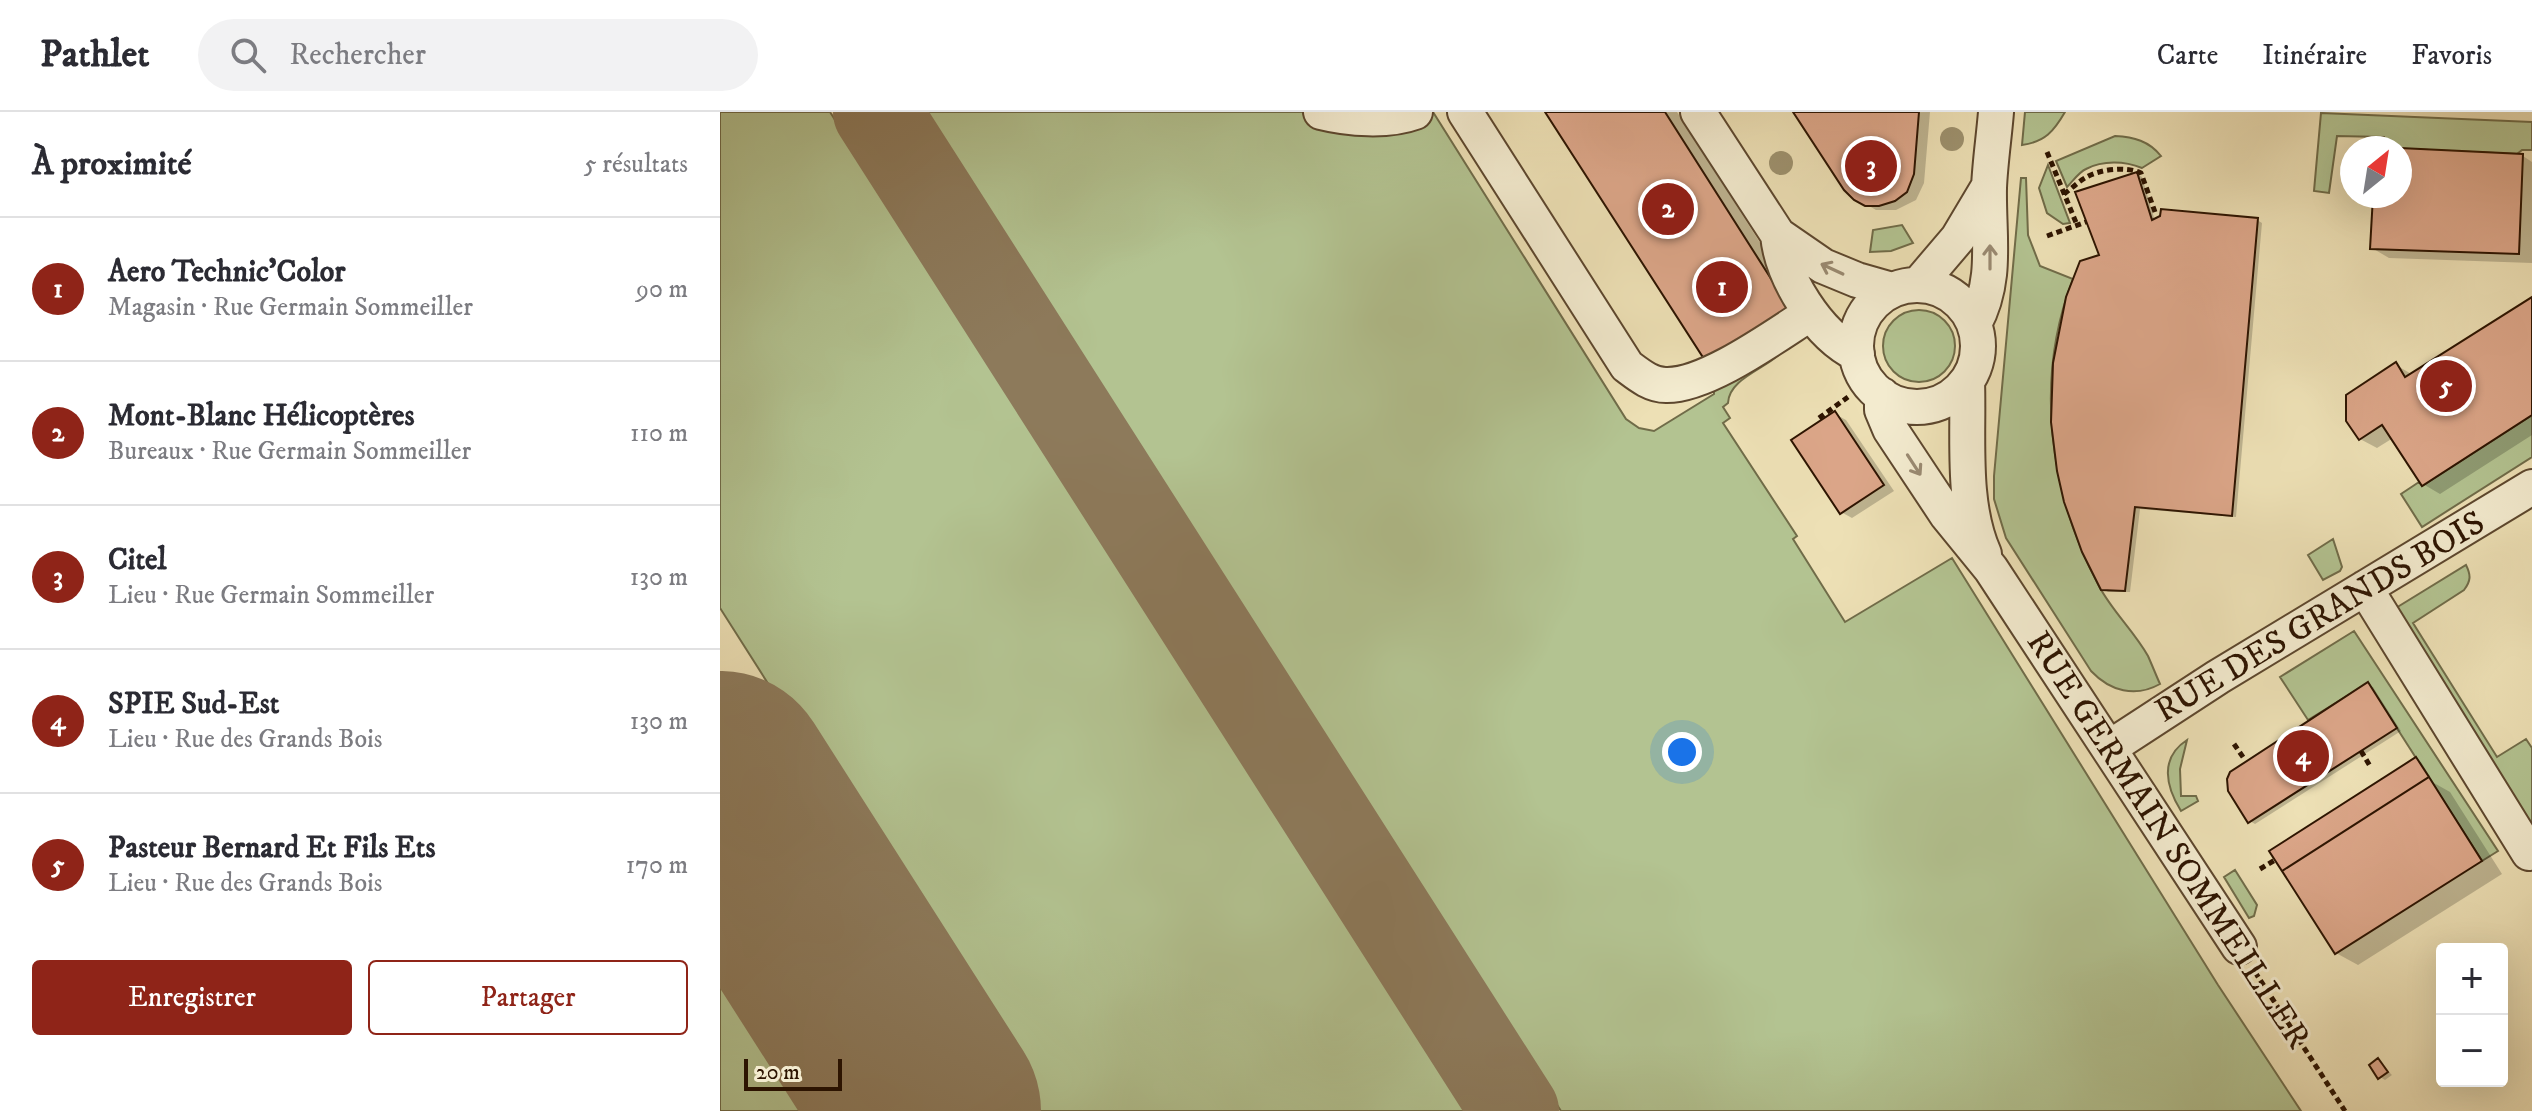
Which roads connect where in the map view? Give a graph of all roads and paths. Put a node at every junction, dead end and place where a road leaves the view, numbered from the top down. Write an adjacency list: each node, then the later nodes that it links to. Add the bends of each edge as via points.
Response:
1 (1321, 112): 2 (street, via 1387,117)
2 (1415, 112)
3 (1465, 112): 16 (street, via 1627,366 1645,380 1666,385 1713,373)
4 (1698, 112): 12 (street)
5 (1996, 112): 7 (street, RUE GERMAIN SOMMEILLER)
6 (2047, 152): 8 (path)
7 (1989, 186): 14 (street, RUE GERMAIN SOMMEILLER, via 1966,226); 15 (street, RUE GERMAIN SOMMEILLER, one-way to 7, via 1990,284)
8 (2064, 194): 9 (path, via 2098,173 2133,169 2141,173); 11 (path)
9 (2155, 212)
10 (2086, 222): 11 (path)
11 (2077, 225): 13 (path)
12 (1778, 235): 14 (street, one-way to 12, via 1857,280 1823,266); 16 (street)
13 (2047, 236)
14 (1905, 287): 15 (street, via 1930,286 1952,296); 17 (street, RUE GERMAIN SOMMEILLER, via 1874,302 1857,331)
15 (1974, 324): 18 (street, RUE GERMAIN SOMMEILLER, via 1978,347)
16 (1797, 330): 17 (street, via 1834,341)
17 (1869, 378): 18 (street, via 1904,405 1927,405 1949,397); 19 (path); 21 (street, RUE GERMAIN SOMMEILLER, one-way to 21, via 1890,429 1947,515)
18 (1967, 381): 21 (street, RUE GERMAIN SOMMEILLER, via 1970,492 1976,531)
19 (1819, 418)
20 (2530, 493): 22 (street, RUE DES GRANDS BOIS)
21 (1991, 569): 24 (street, RUE GERMAIN SOMMEILLER)
22 (2365, 588): 24 (street, RUE DES GRANDS BOIS); 28 (street)
23 (2234, 744): 26 (path)
24 (2109, 748): 31 (street, RUE GERMAIN SOMMEILLER)
25 (2361, 751): 27 (path)
26 (2245, 760)
27 (2370, 766)
28 (2529, 853)
29 (2275, 860): 30 (path)
30 (2260, 869)
31 (2239, 947): 32 (path, RUE GERMAIN SOMMEILLER)
32 (2345, 1111)

